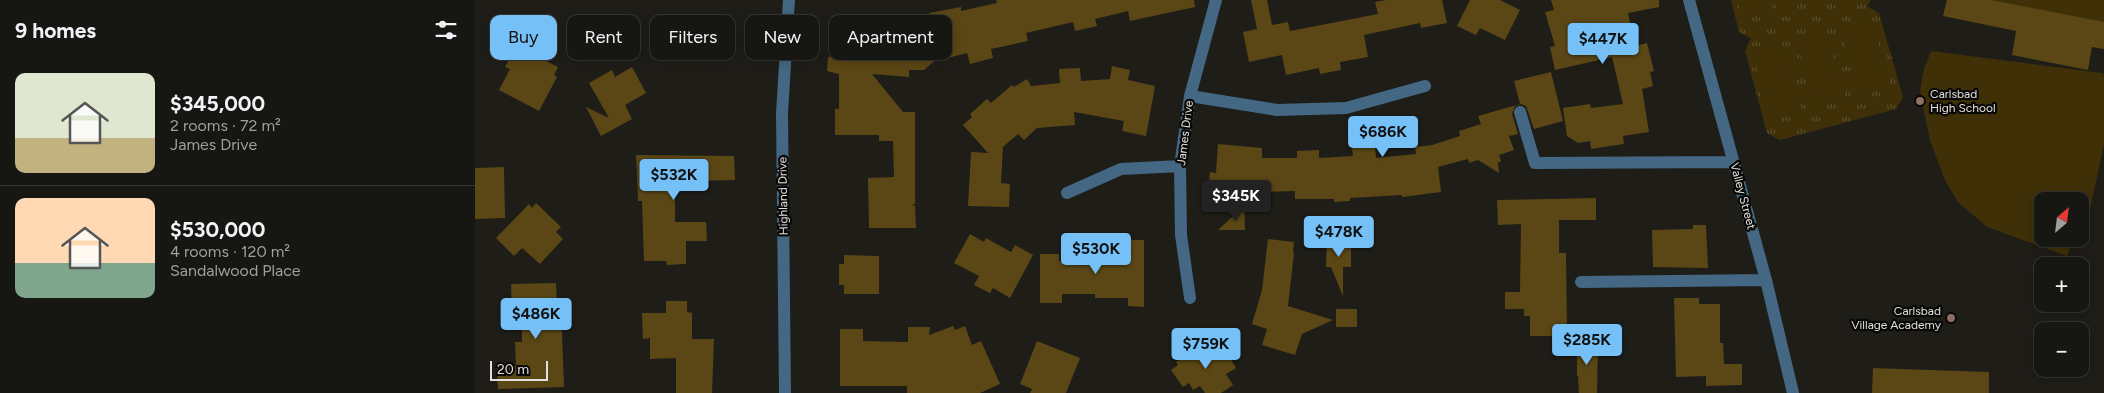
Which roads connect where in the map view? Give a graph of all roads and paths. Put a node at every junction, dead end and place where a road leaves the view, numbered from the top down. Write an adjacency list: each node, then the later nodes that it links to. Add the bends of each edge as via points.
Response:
1 (789, 0): 13 (street, Highland Drive, via 782,113)
2 (1216, 0): 5 (street, James Drive)
3 (1689, 0): 7 (street, Valley Street)
4 (1425, 86): 5 (street, via 1346,108 1277,110)
5 (1190, 96): 8 (street, James Drive)
6 (1520, 112): 7 (street, via 1535,163)
7 (1733, 162): 10 (street, Valley Street)
8 (1180, 166): 9 (street, via 1121,169); 12 (street, James Drive, via 1181,235)
9 (1067, 193)
10 (1766, 280): 11 (street); 14 (street, Valley Street)
11 (1581, 282)
12 (1190, 298)
13 (785, 393)
14 (1793, 393)

